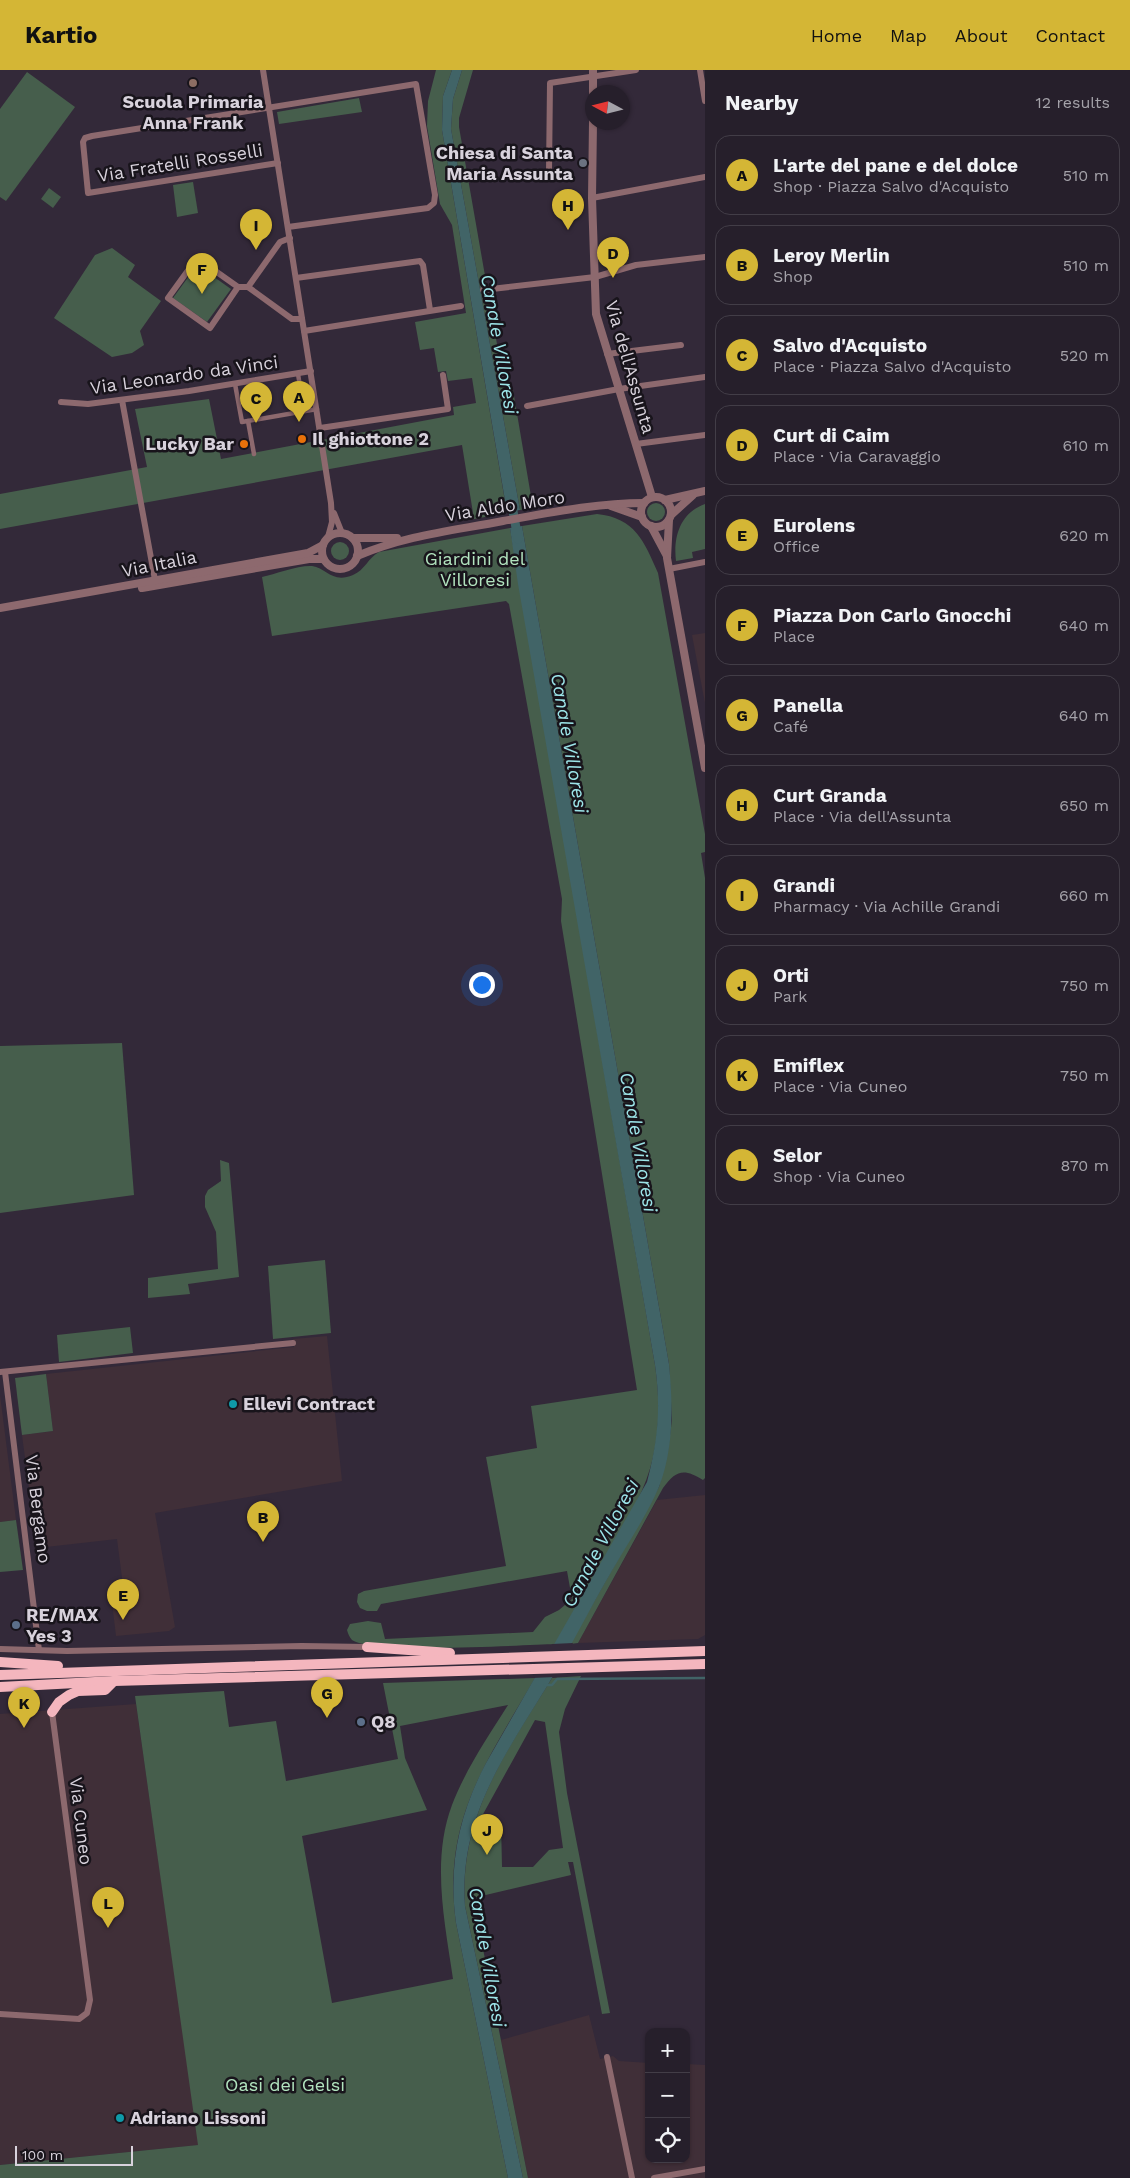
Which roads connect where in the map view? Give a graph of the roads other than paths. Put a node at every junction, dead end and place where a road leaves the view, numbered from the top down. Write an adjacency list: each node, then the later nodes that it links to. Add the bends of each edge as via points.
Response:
1 (263, 70): 6 (street)
2 (636, 70): 4 (street)
3 (700, 70): 5 (street)
4 (593, 73): 9 (street, via 550,83)
5 (705, 101)
6 (269, 107): 8 (street); 8 (street, Via Fratelli Rosselli, via 85,138 88,193); 12 (street, via 416,84 436,195 428,208)
7 (593, 130): 11 (street, Via dell'Assunta)
8 (278, 162): 12 (street)
9 (549, 172)
10 (705, 177): 11 (street)
11 (592, 198): 15 (street, Via dell'Assunta)
12 (288, 227): 13 (street)
13 (290, 238): 16 (street); 17 (street, via 280,242)
14 (705, 257): 15 (street, via 636,265)
15 (595, 277): 19 (street); 25 (street, Via dell'Assunta, via 596,314)
16 (296, 278): 21 (street, via 420,262); 22 (street)
17 (248, 287): 18 (street); 22 (street, via 292,319)
18 (238, 288): 18 (street, via 197,258 168,298 210,328)
19 (484, 290)
20 (461, 306): 21 (street)
21 (430, 310): 23 (street)
22 (302, 319): 23 (street)
23 (304, 331): 26 (street)
24 (681, 345): 25 (street)
25 (607, 354): 31 (street, Via dell'Assunta)
26 (311, 372): 27 (street, Via Leonardo da Vinci); 35 (street)
27 (298, 374): 30 (street, Via Leonardo da Vinci); 36 (street)
28 (443, 375): 38 (street, via 448,409)
29 (705, 377): 31 (street)
30 (235, 384): 32 (street, Via Leonardo da Vinci); 37 (street, via 242,422)
31 (619, 389): 34 (street); 40 (street, Via dell'Assunta)
32 (122, 400): 33 (street, Via Leonardo da Vinci, via 80,405); 61 (street)
33 (61, 402)
34 (527, 406)
35 (316, 409): 36 (street); 38 (street)
36 (304, 411): 37 (street)
37 (248, 420): 41 (street)
38 (320, 428): 45 (street)
39 (705, 435): 40 (street)
40 (636, 444): 43 (street, Via dell'Assunta)
41 (254, 454)
42 (702, 492): 44 (street); 49 (street, via 683,502)
43 (652, 497): 44 (street); 46 (street)
44 (665, 500): 49 (street, via 669,504)
45 (331, 503): 51 (street); 53 (street, via 332,522)
46 (644, 503): 47 (street, Via Aldo Moro); 48 (street)
47 (606, 505): 48 (street, Via Aldo Moro); 52 (street, Via Aldo Moro)
48 (642, 517): 50 (street)
49 (670, 518): 50 (street, via 661,526); 57 (street)
50 (652, 526): 57 (street)
51 (342, 533): 53 (street); 54 (street)
52 (409, 537): 54 (street, Via Aldo Moro); 56 (street, Via Aldo Moro)
53 (328, 538): 55 (street)
54 (352, 538): 56 (street, via 358,548)
55 (323, 545): 58 (street); 61 (street, Via Italia, via 308,552)
56 (357, 556): 58 (street, via 344,569 334,569)
57 (668, 558): 60 (street)
58 (323, 559): 62 (street, Via Italia)
59 (705, 562): 60 (street)
60 (669, 568): 66 (street)
61 (155, 580): 62 (street); 63 (street); 64 (street, Via Italia)
62 (187, 580): 63 (street, Via Italia)
63 (126, 590): 65 (street, Via Italia)
64 (0, 608)
65 (0, 613)
66 (705, 768)
67 (294, 1343): 68 (street)
68 (2, 1372): 71 (street, Via Bergamo)
69 (367, 1647): 71 (street); 73 (highway)
70 (0, 1648): 71 (street)
71 (39, 1650)
72 (703, 1650): 73 (highway)
73 (538, 1656): 76 (highway)
74 (0, 1662): 76 (highway)
75 (703, 1666): 78 (highway)
76 (137, 1669): 77 (highway)
77 (0, 1674)
78 (114, 1681): 79 (highway); 80 (highway, via 105,1690 69,1695)
79 (0, 1687)
80 (52, 1712): 81 (street, Via Cuneo, via 90,2000 87,2013 79,2019)
81 (0, 2014)
82 (607, 2058): 84 (street)
83 (705, 2169): 85 (street)
84 (632, 2178)
85 (654, 2178)

